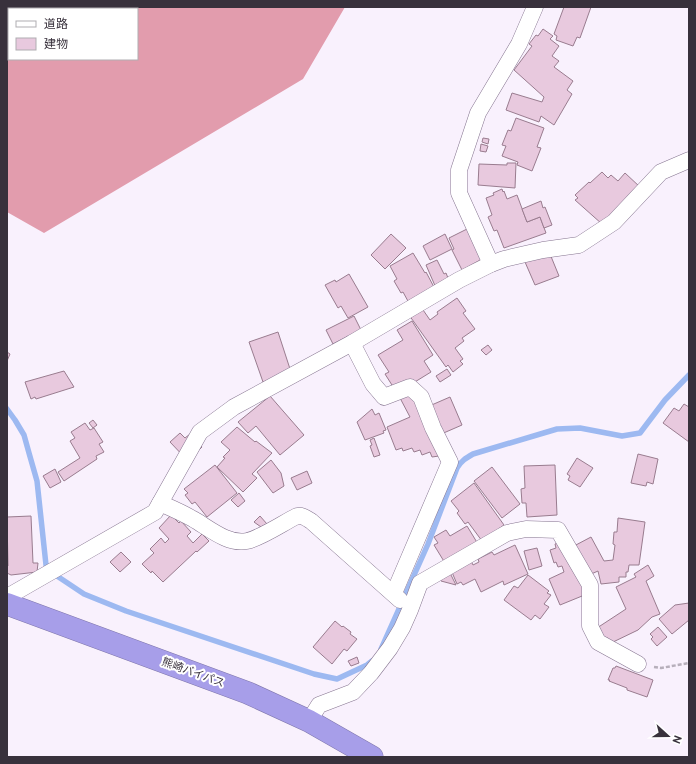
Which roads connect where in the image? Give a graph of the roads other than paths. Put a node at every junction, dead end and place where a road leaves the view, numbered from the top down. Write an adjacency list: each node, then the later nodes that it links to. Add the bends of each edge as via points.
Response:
1 (535, 7): 3 (street, via 519,44 478,113 459,170 459,193)
2 (689, 160): 3 (street, via 660,172 614,222 579,246 543,250)
3 (491, 264): 4 (street)
4 (352, 343): 5 (street, via 234,407 200,432); 6 (street, via 373,384 384,397 410,386 421,397 450,462)
5 (160, 503): 6 (street, via 225,538 244,542 296,516 304,517); 7 (street, via 155,512)
6 (394, 593): 9 (street)
7 (7, 597)
8 (7, 604): 11 (highway, 熊崎バイパス, via 248,693)
9 (410, 610): 10 (street, via 420,583 507,533 526,529 558,530 590,585 590,626 598,642); 11 (street, via 390,648 371,673 353,692 319,705)
10 (638, 664)
11 (309, 721): 12 (highway, 熊崎バイパス)
12 (372, 757)

